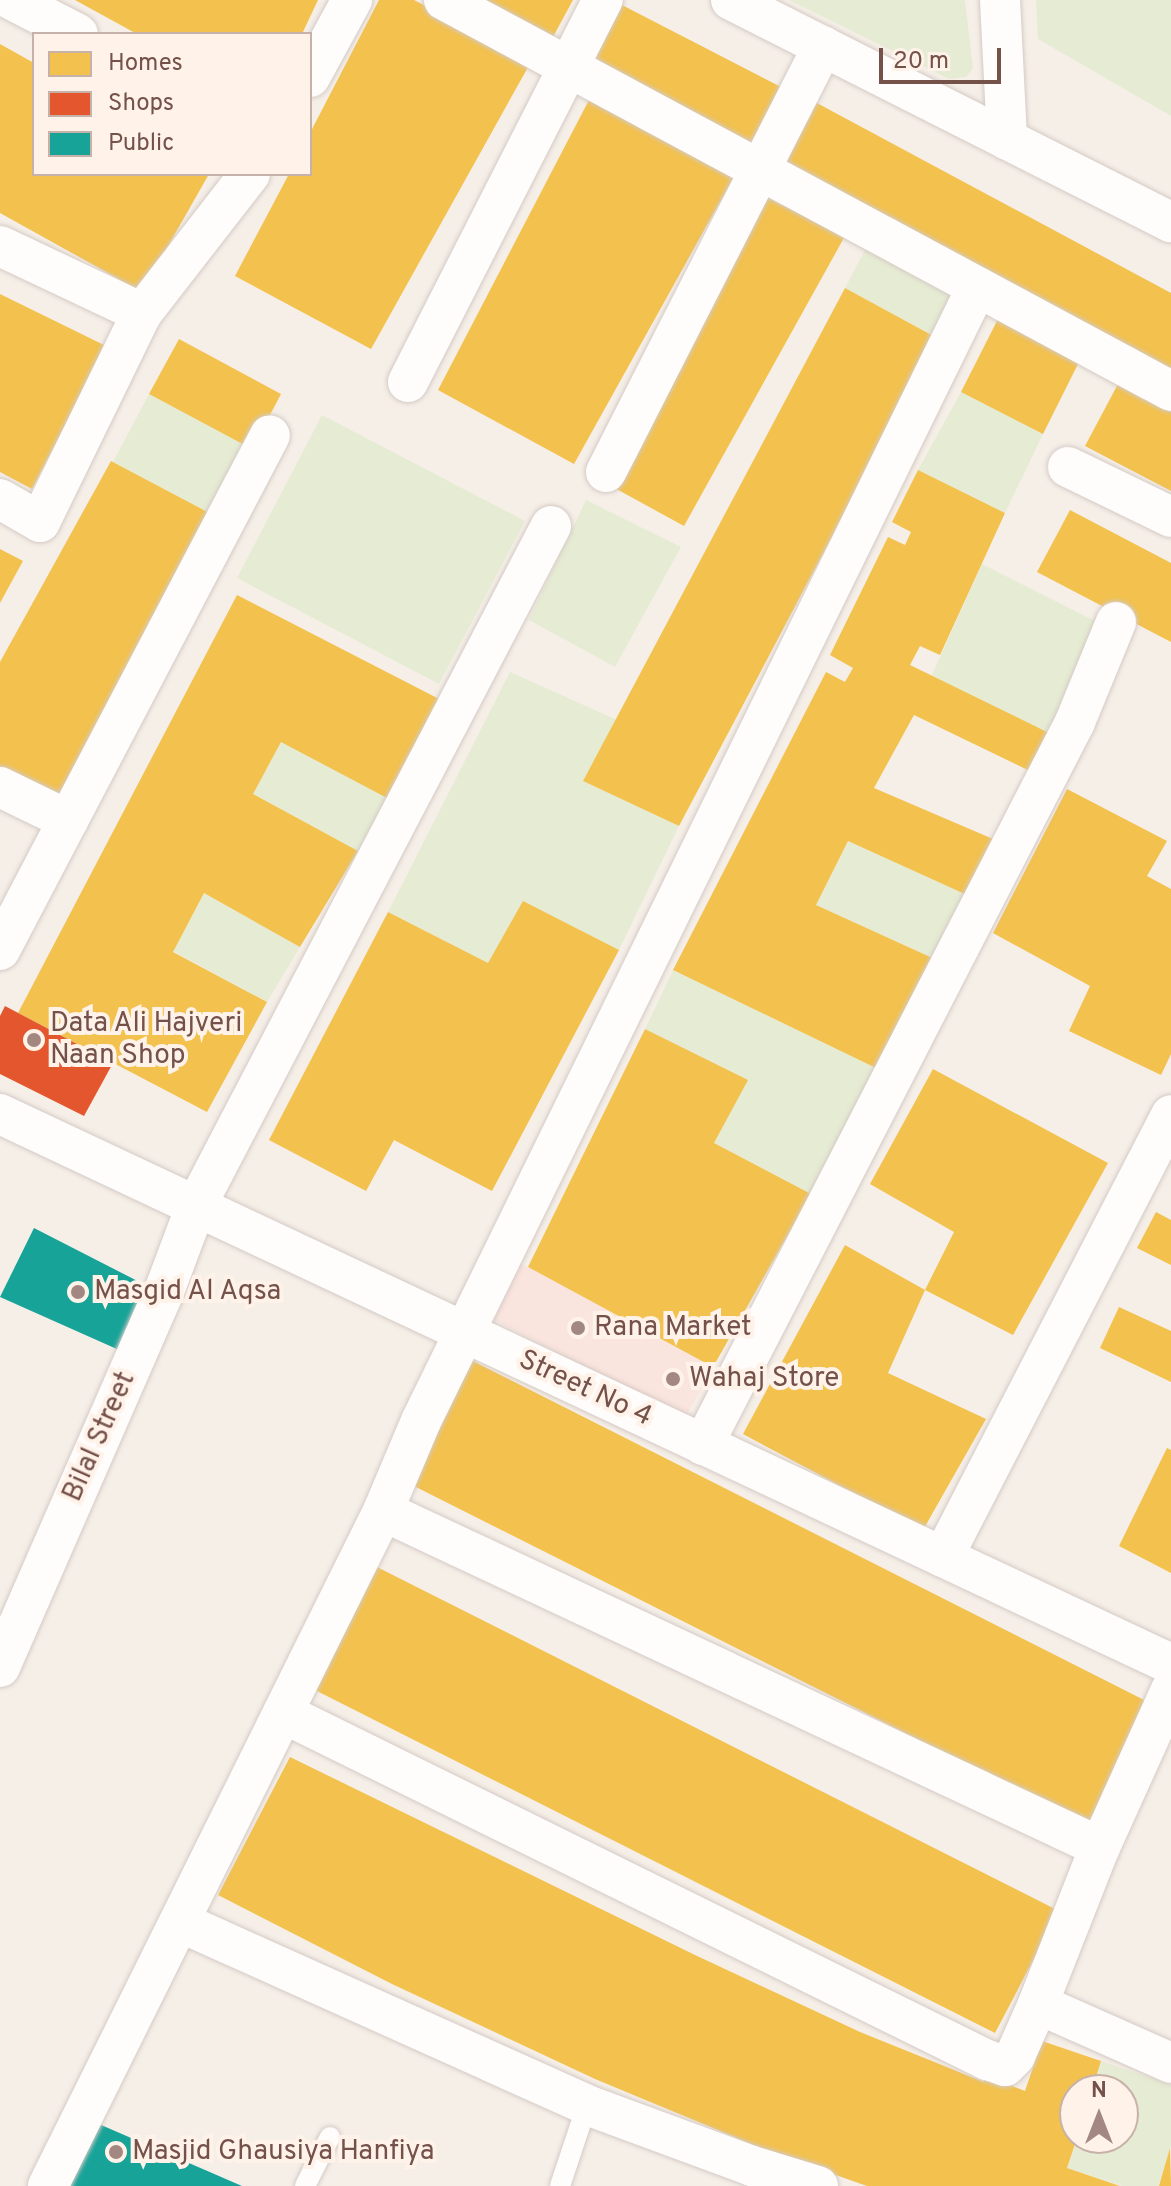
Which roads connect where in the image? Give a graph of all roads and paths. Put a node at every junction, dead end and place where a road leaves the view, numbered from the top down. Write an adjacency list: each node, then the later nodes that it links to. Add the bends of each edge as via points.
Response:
1 (12, 0): 7 (street)
2 (352, 0): 10 (street)
3 (444, 0): 9 (street)
4 (603, 0): 9 (street)
5 (1000, 0): 11 (street)
6 (751, 5): 8 (street)
7 (74, 32)
8 (823, 46): 11 (street); 12 (street)
9 (569, 66): 12 (street); 18 (street)
10 (312, 73)
11 (1007, 140): 14 (street)
12 (760, 170): 16 (street); 22 (street)
13 (248, 176): 17 (street)
14 (1171, 222)
15 (0, 246): 17 (street)
16 (977, 287): 19 (street); 33 (street)
17 (142, 313): 23 (street, via 40,522)
18 (408, 382)
19 (1171, 391)
20 (270, 435): 28 (street)
21 (1068, 467): 24 (street)
22 (606, 472)
23 (0, 499)
24 (1171, 517)
25 (551, 526): 32 (street, Bilal Street)
26 (1116, 622): 34 (street, via 1075,722)
27 (0, 787): 28 (street)
28 (68, 820): 29 (street)
29 (0, 950)
30 (0, 1114): 32 (street, Street No 4)
31 (1171, 1115): 36 (street)
32 (196, 1206): 33 (street, Street No 4); 38 (street, Bilal Street, via 163,1294)
33 (465, 1333): 34 (street, Street No 4); 35 (street)
34 (703, 1445): 36 (street, Street No 4)
35 (383, 1511): 40 (street); 41 (street)
36 (943, 1557): 37 (street, Street No 4)
37 (1171, 1664)
38 (0, 1667)
39 (1171, 1690): 41 (street)
40 (283, 1713): 42 (street); 43 (street, via 987,2060 1005,2066 1015,2056)
41 (1100, 1847): 43 (street)
42 (180, 1922): 45 (street); 48 (street)
43 (1038, 2004): 44 (street)
44 (1171, 2063)
45 (587, 2105): 47 (street); 50 (lane)
46 (330, 2137): 49 (lane)
47 (749, 2176): 51 (street)
48 (48, 2186)
49 (305, 2186)
50 (560, 2186)
51 (818, 2186)

